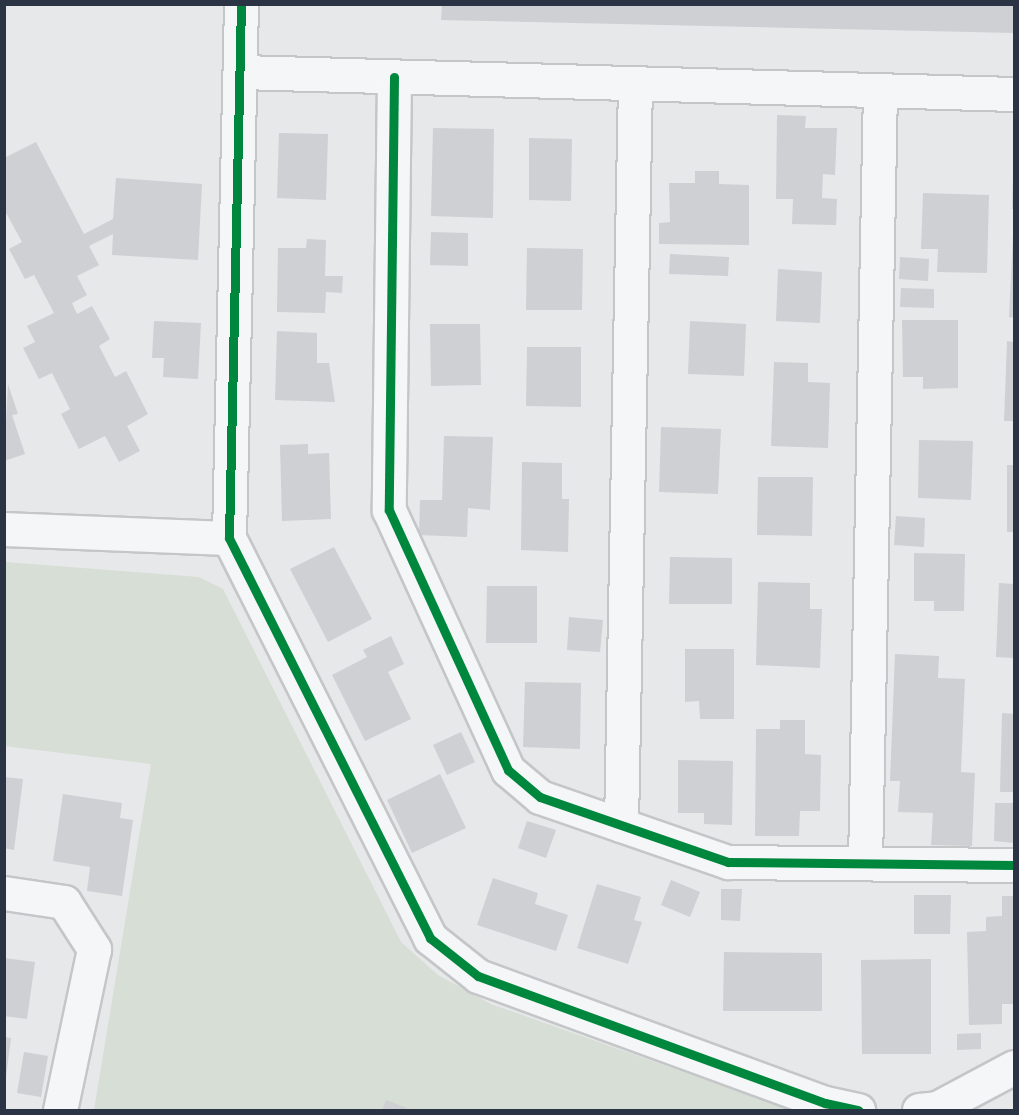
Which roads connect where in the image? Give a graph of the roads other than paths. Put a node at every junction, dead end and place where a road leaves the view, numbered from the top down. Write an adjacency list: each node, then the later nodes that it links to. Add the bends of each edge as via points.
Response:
1 (241, 4): 2 (street)
2 (241, 72): 3 (street); 8 (street)
3 (394, 77): 4 (street); 9 (street, via 389,510 508,770 540,797)
4 (634, 83): 5 (street); 9 (street)
5 (880, 91): 6 (street); 10 (street)
6 (1014, 94)
7 (4, 529): 8 (street)
8 (229, 538): 15 (street, via 430,938 478,976 825,1103)
9 (621, 825): 10 (street, via 728,862)
10 (865, 863): 11 (street)
11 (1014, 865)
12 (4, 893): 14 (street, via 64,902 94,949)
13 (1014, 1067): 16 (street, via 937,1108)
14 (60, 1110)
15 (858, 1110)
16 (919, 1110)

